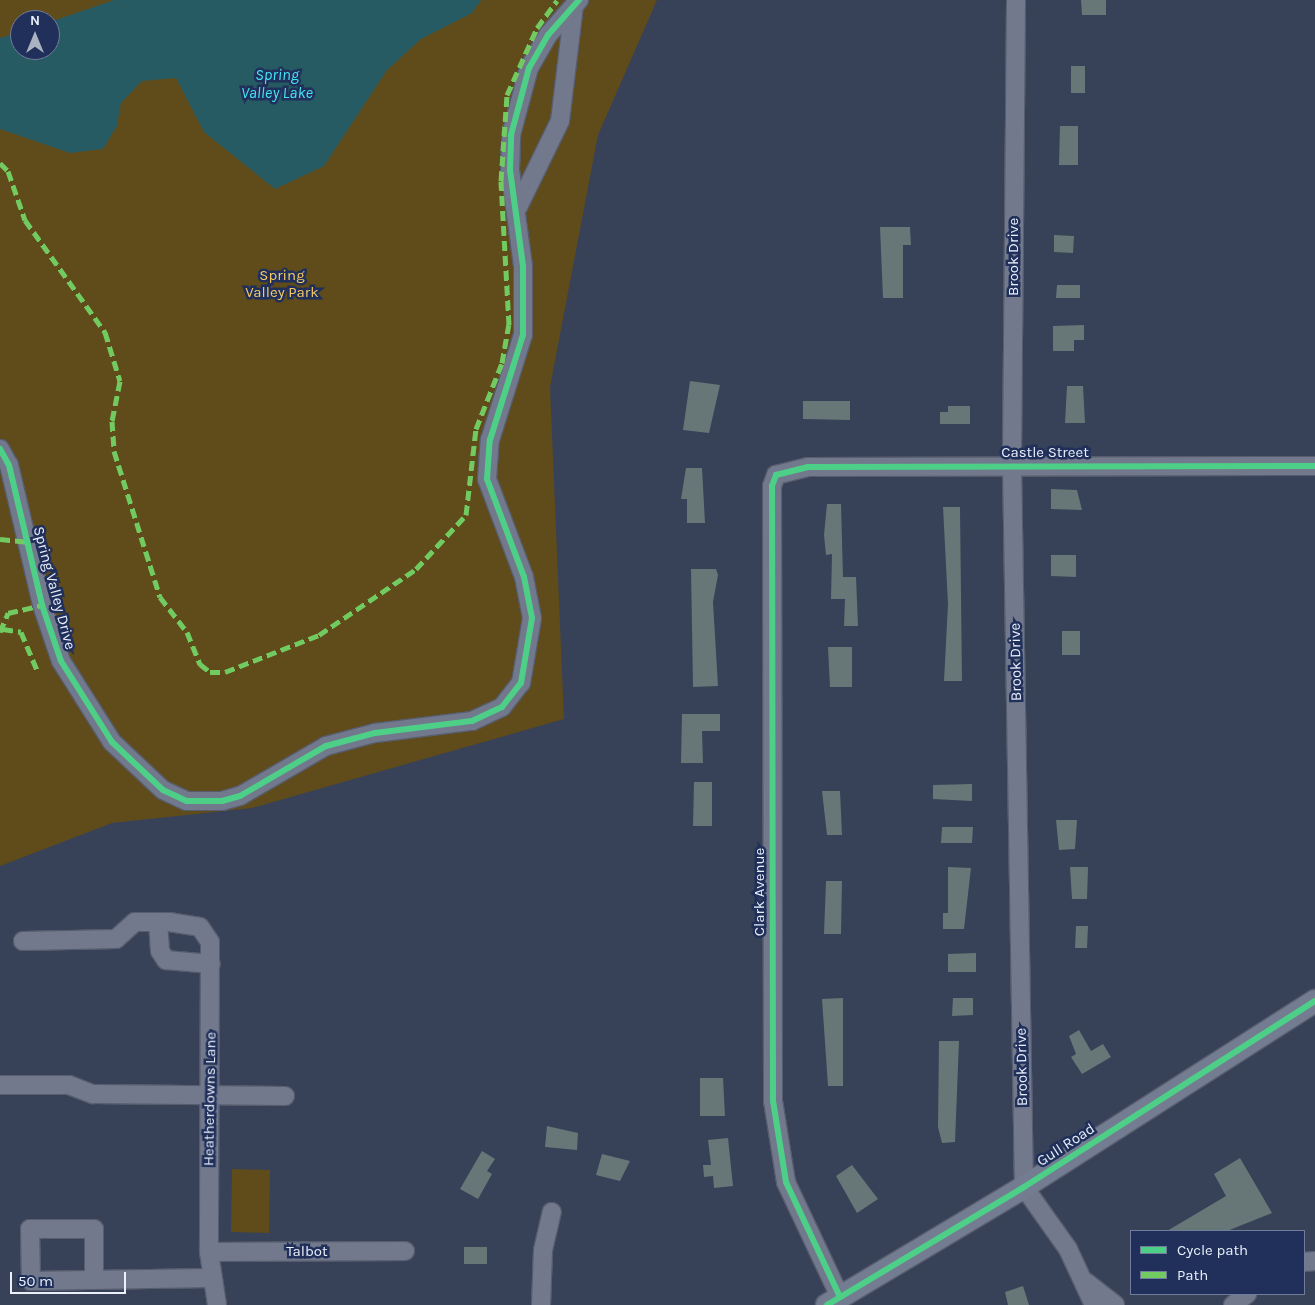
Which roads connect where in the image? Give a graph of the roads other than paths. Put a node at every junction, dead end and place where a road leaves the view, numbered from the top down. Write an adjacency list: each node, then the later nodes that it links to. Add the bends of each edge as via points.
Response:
1 (1016, 0): 5 (street, Brook Drive)
2 (577, 3): 3 (street, Spring Valley Drive, via 560,121); 3 (street, Spring Valley Drive, via 548,35 518,100 510,170)
3 (518, 206): 4 (street, Spring Valley Drive, via 523,335 490,440 488,479 524,577 532,618 521,684 513,697 489,715 472,721 349,739 222,800 186,801 163,790 117,748 61,661 42,605 9,465)
4 (0, 449)
5 (1012, 465): 6 (street, Castle Street); 7 (street, Castle Street, via 808,467); 15 (street, Brook Drive)
6 (1315, 466)
7 (776, 475): 23 (street, Clark Avenue, via 772,486 773,1101 786,1182)
8 (163, 922): 9 (street, Heatherdowns Lane, via 135,922 116,940); 10 (street, Heatherdowns Lane, via 200,927 210,942); 10 (street, via 160,951 166,960)
9 (23, 941)
10 (211, 964): 13 (street, Heatherdowns Lane)
11 (1315, 1001): 15 (main road, Gull Road)
12 (0, 1085): 13 (street, via 69,1085 92,1094)
13 (210, 1095): 14 (street); 18 (street, Heatherdowns Lane)
14 (285, 1096)
15 (1024, 1187): 21 (street); 23 (main road, Gull Road)
16 (552, 1212): 25 (street, via 543,1250)
17 (405, 1251): 18 (street, Talbot)
18 (209, 1252): 19 (street, Heatherdowns Lane)
19 (210, 1278): 20 (street); 24 (street, Heatherdowns Lane)
20 (94, 1280): 20 (street, via 31,1281 30,1229 94,1228)
21 (1086, 1282): 26 (street); 27 (street)
22 (1245, 1295): 28 (street)
23 (834, 1301)
24 (217, 1305)
25 (541, 1305)
26 (1094, 1305)
27 (1115, 1305)
28 (1233, 1305)

